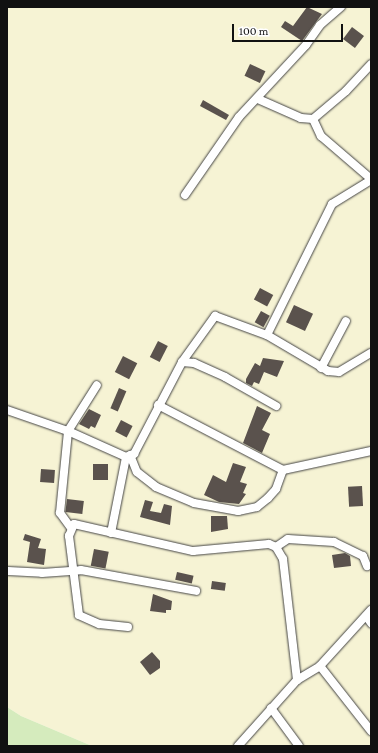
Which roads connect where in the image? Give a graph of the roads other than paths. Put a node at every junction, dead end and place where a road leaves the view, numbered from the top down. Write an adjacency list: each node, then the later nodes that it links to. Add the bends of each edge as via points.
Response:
1 (341, 7): 3 (street, via 320,25)
2 (371, 64): 4 (street, via 346,91)
3 (258, 98): 4 (street, via 301,118); 6 (street, via 239,117)
4 (313, 119): 5 (street, via 322,136)
5 (371, 180): 8 (street, via 332,204)
6 (185, 195)
7 (346, 321): 11 (street)
8 (267, 335): 10 (street, via 216,316); 11 (street)
9 (371, 353): 11 (street, via 339,372)
10 (182, 362): 13 (street); 14 (street, via 194,363 225,377)
11 (321, 368)
12 (97, 385): 16 (street)
13 (158, 405): 18 (street, via 134,454); 19 (street)
14 (276, 406)
15 (7, 410): 16 (street)
16 (68, 431): 18 (street); 20 (street, via 60,513)
17 (371, 451): 19 (street)
18 (128, 456): 19 (street, via 137,472 156,487 194,503 238,511 257,507 268,498 276,489); 21 (street)
19 (283, 470)
20 (71, 528): 21 (street, via 74,524); 25 (street)
21 (111, 532): 22 (street, via 193,552 269,544)
22 (276, 547): 23 (street, via 288,539 334,542 363,556); 30 (street, via 283,559)
23 (366, 566)
24 (8, 570): 25 (street, via 42,573)
25 (72, 571): 26 (street, via 100,573); 28 (street, via 79,615 99,624)
26 (196, 591)
27 (369, 616): 29 (street)
28 (128, 627)
29 (320, 666): 30 (street); 32 (street)
30 (297, 680): 31 (street)
31 (271, 708): 33 (street); 34 (street)
32 (371, 731)
33 (238, 746)
34 (299, 746)

